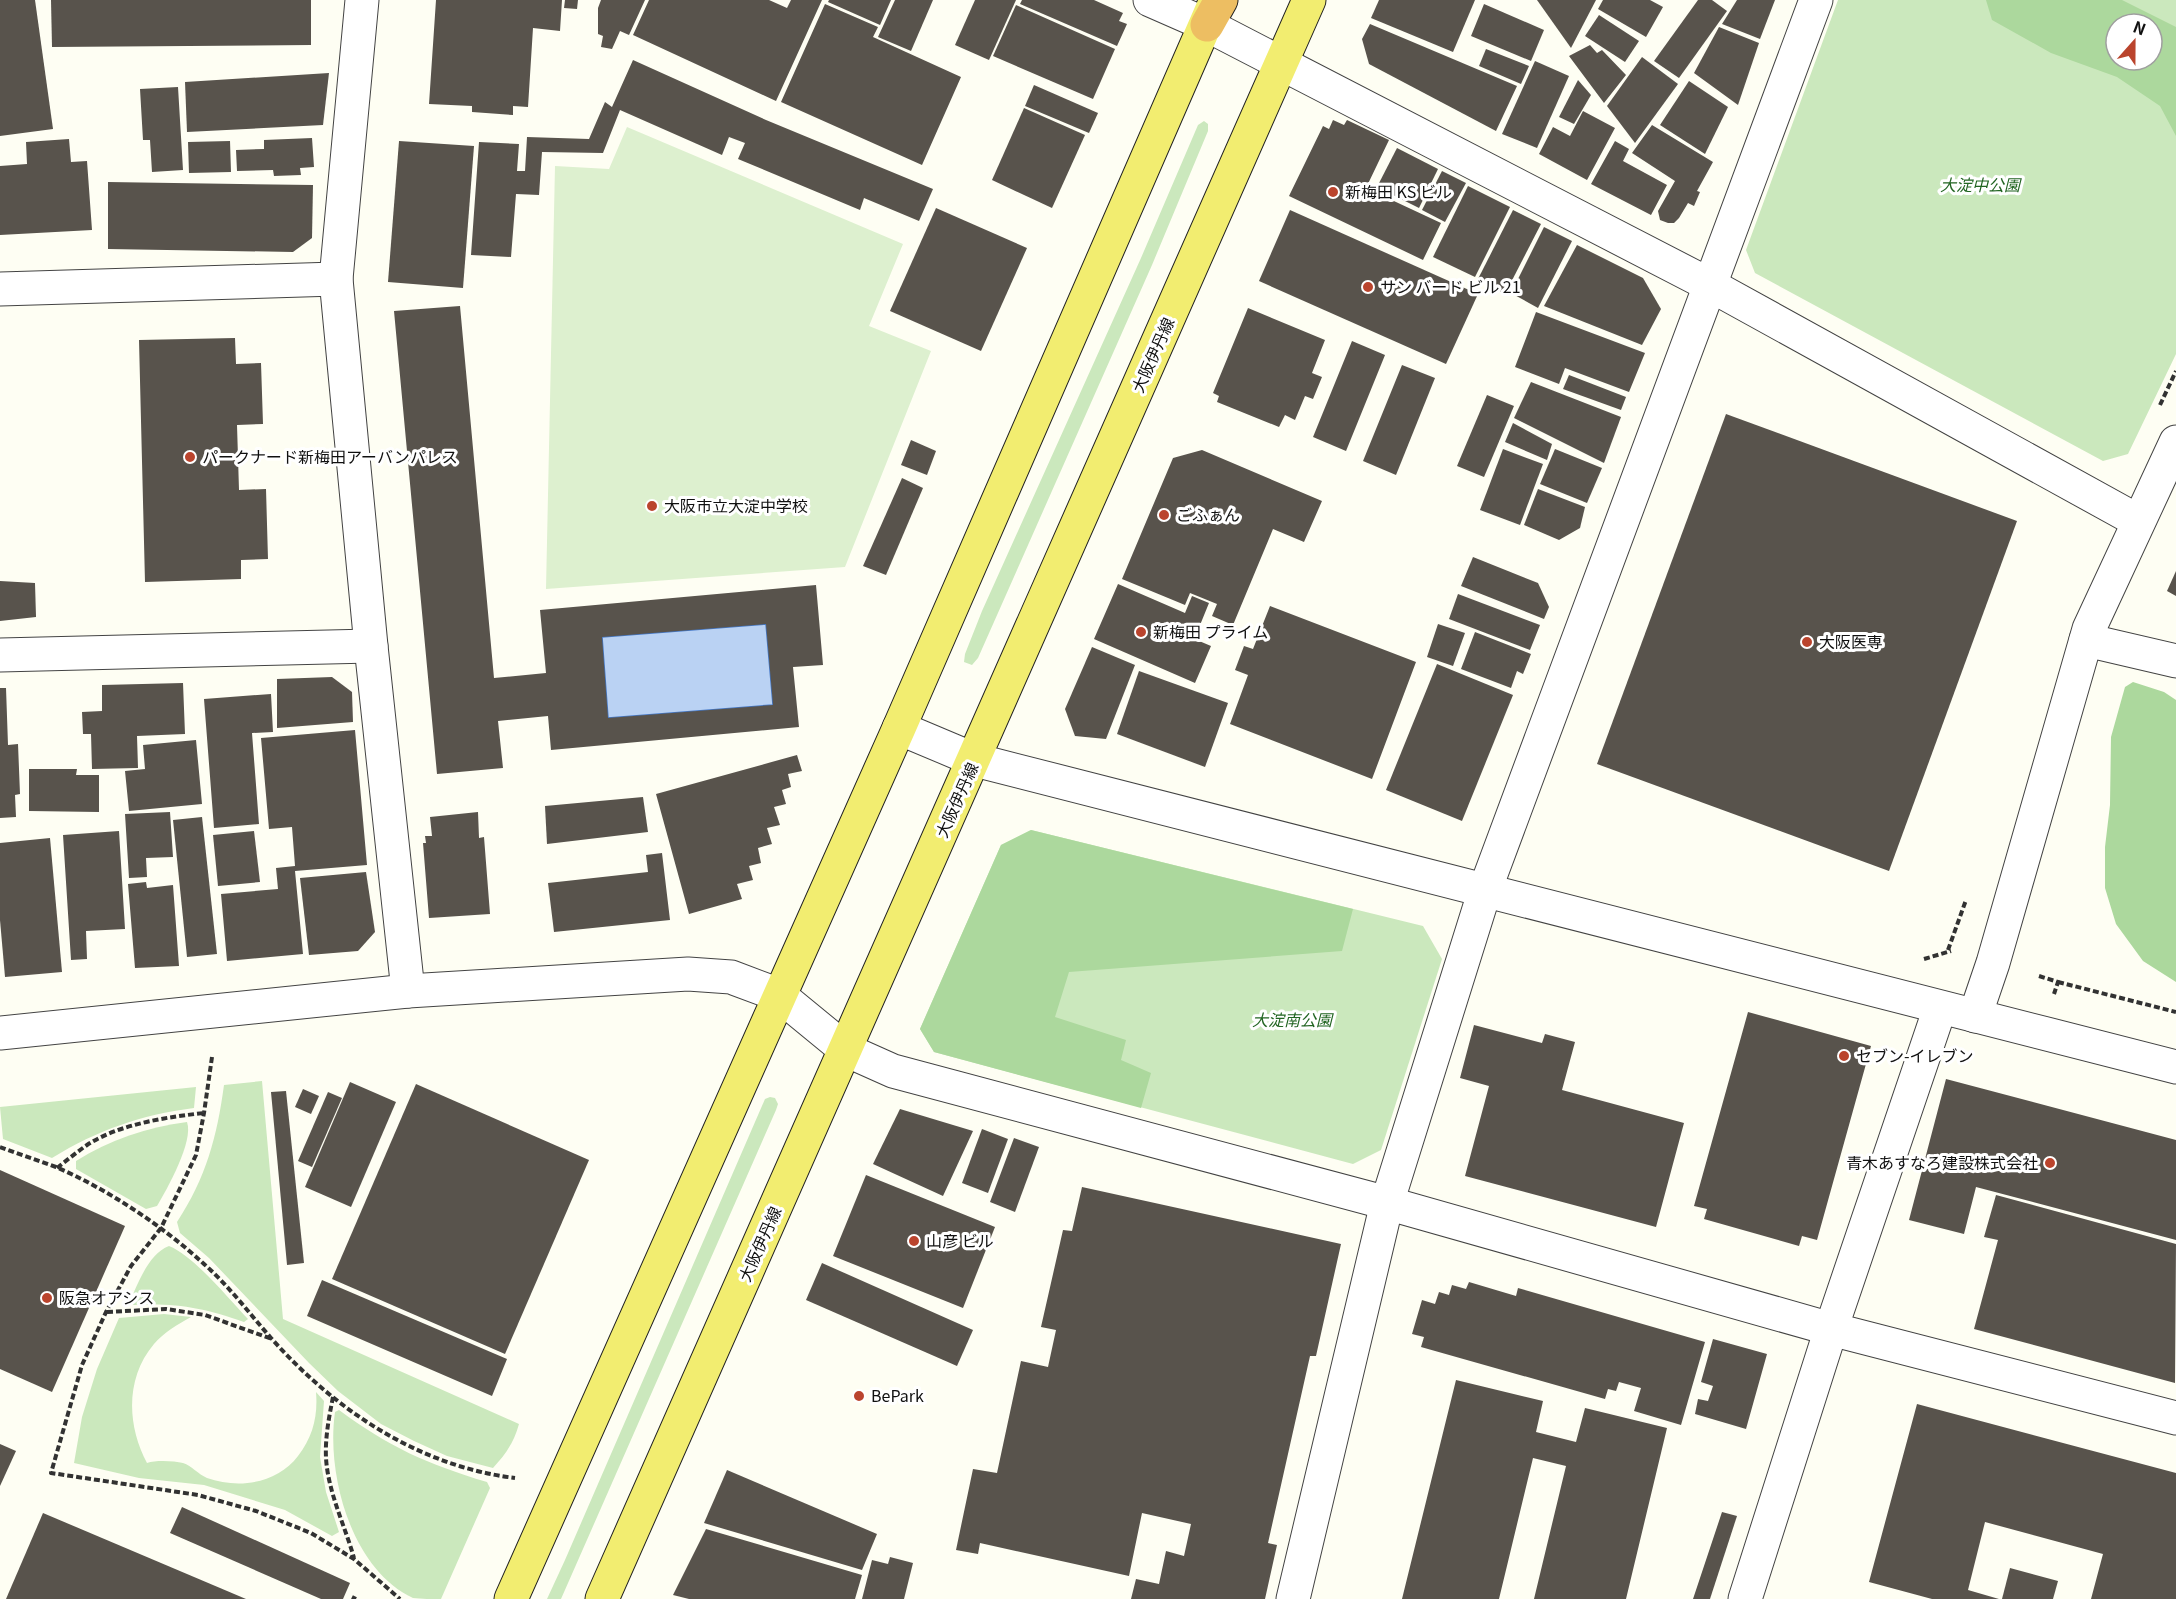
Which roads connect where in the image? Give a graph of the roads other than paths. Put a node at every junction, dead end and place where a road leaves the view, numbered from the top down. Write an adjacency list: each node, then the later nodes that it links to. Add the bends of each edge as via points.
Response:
1 (362, 0): 7 (street)
2 (1150, 0): 5 (street)
3 (1309, 0): 6 (main road, 大阪伊丹線)
4 (1816, 0): 8 (street)
5 (1215, 8): 6 (street); 16 (main road)
6 (1282, 63): 8 (street); 17 (main road, 大阪伊丹線)
7 (336, 279): 9 (street); 13 (street)
8 (1710, 285): 11 (street); 18 (street)
9 (0, 289)
10 (2176, 442): 11 (street)
11 (2138, 521): 12 (street)
12 (2086, 640): 15 (street); 22 (street, via 1993,963)
13 (371, 646): 14 (street); 19 (street)
14 (0, 655)
15 (2176, 661)
16 (899, 728): 17 (street); 20 (main road)
17 (975, 760): 18 (street); 24 (main road, 大阪伊丹線)
18 (1485, 890): 21 (street); 26 (street)
19 (408, 991): 20 (street, via 688,974 731,977); 23 (street)
20 (779, 995): 24 (street); 29 (main road)
21 (1940, 1008): 22 (street); 27 (street)
22 (1974, 1016): 25 (street)
23 (0, 1033)
24 (846, 1050): 26 (street, via 893,1071); 30 (main road, 大阪伊丹線)
25 (2176, 1067)
26 (1387, 1203): 27 (street); 31 (street)
27 (1831, 1329): 28 (street); 32 (street)
28 (2176, 1418)
29 (510, 1599)
30 (602, 1599)
31 (1293, 1599)
32 (1745, 1599)

